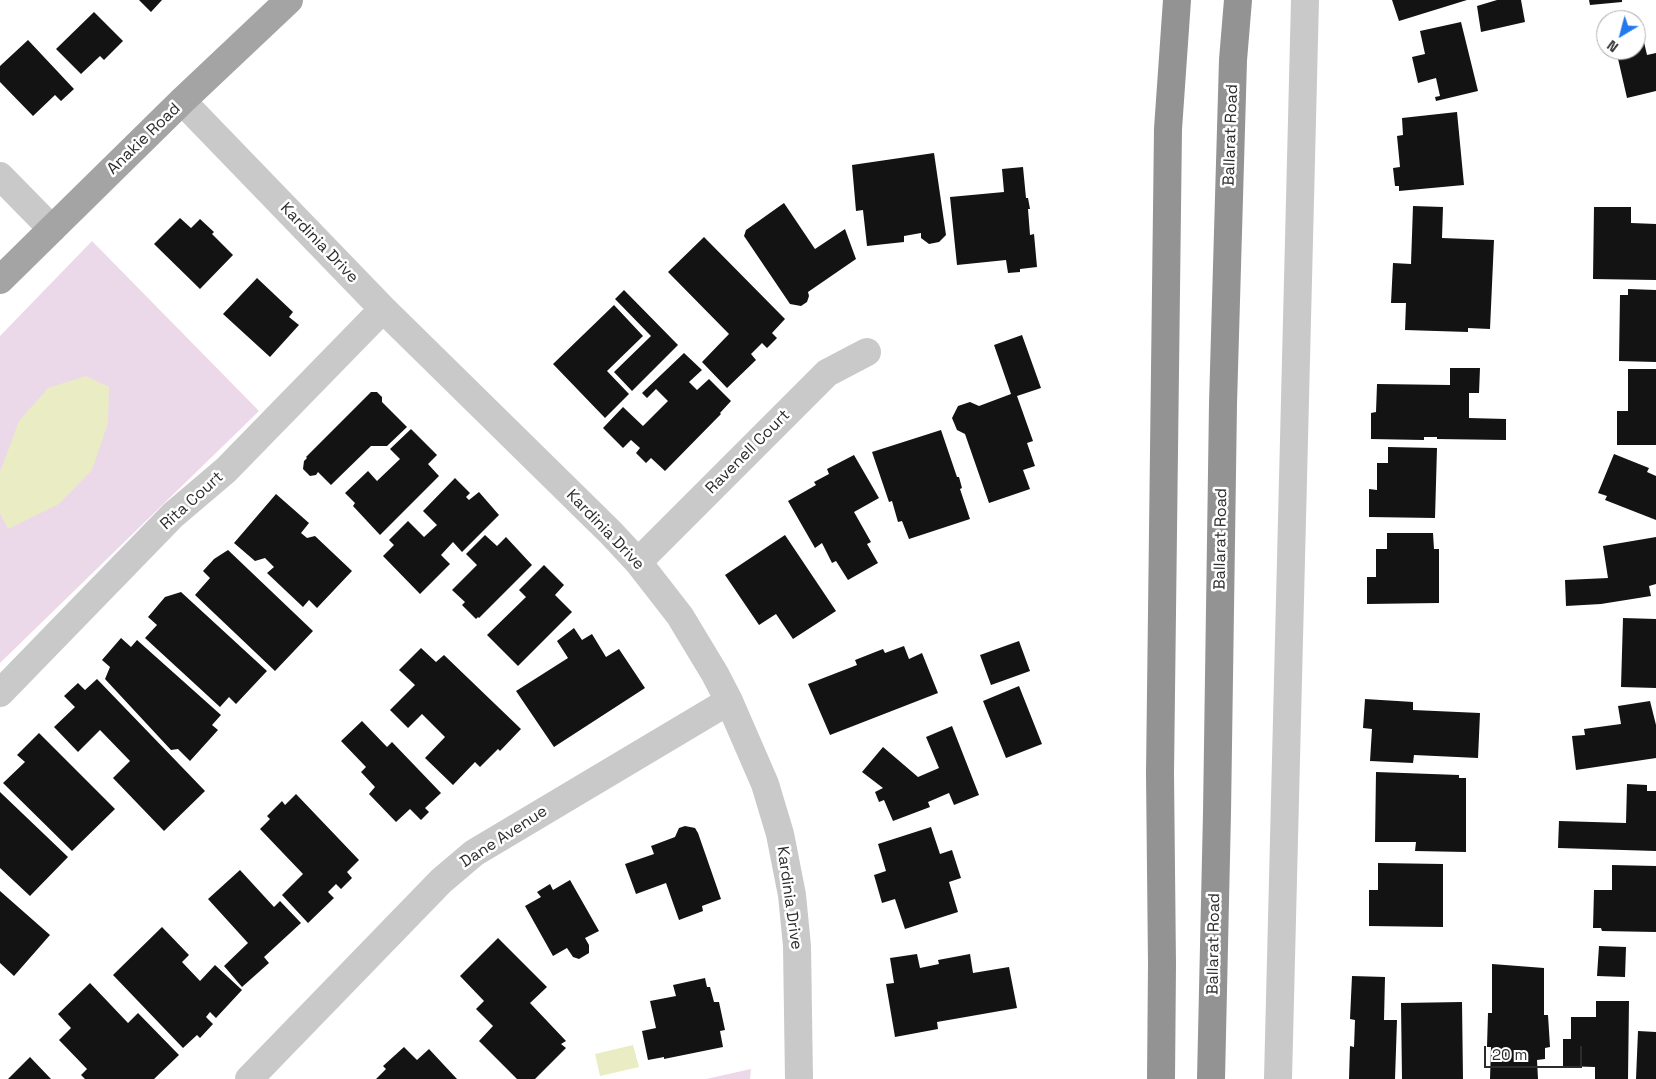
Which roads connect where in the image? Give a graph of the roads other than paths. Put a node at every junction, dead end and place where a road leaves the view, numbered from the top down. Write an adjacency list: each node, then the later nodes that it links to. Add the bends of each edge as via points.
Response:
1 (290, 0): 5 (main road, Anakie Road)
2 (1177, 0): 16 (highway, via 1168,129 1160,773)
3 (1238, 0): 17 (highway, Ballarat Road, via 1233,60 1223,404)
4 (1305, 0): 18 (street)
5 (182, 101): 7 (main road, Anakie Road); 9 (street, Kardinia Drive)
6 (0, 176): 7 (street)
7 (52, 229): 8 (main road, Anakie Road)
8 (0, 280)
9 (383, 309): 11 (street, Kardinia Drive); 12 (street, Rita Court, via 226,470 173,515)
10 (866, 352): 11 (street, Ravenell Court, via 827,373)
11 (638, 562): 13 (street, Kardinia Drive, via 680,616)
12 (0, 693)
13 (729, 701): 14 (street, Kardinia Drive, via 774,811 792,895 797,946); 15 (street, Dane Avenue, via 474,852 441,881)
14 (799, 1069)
15 (249, 1079)
16 (1162, 1079)
17 (1211, 1079)
18 (1278, 1079)

